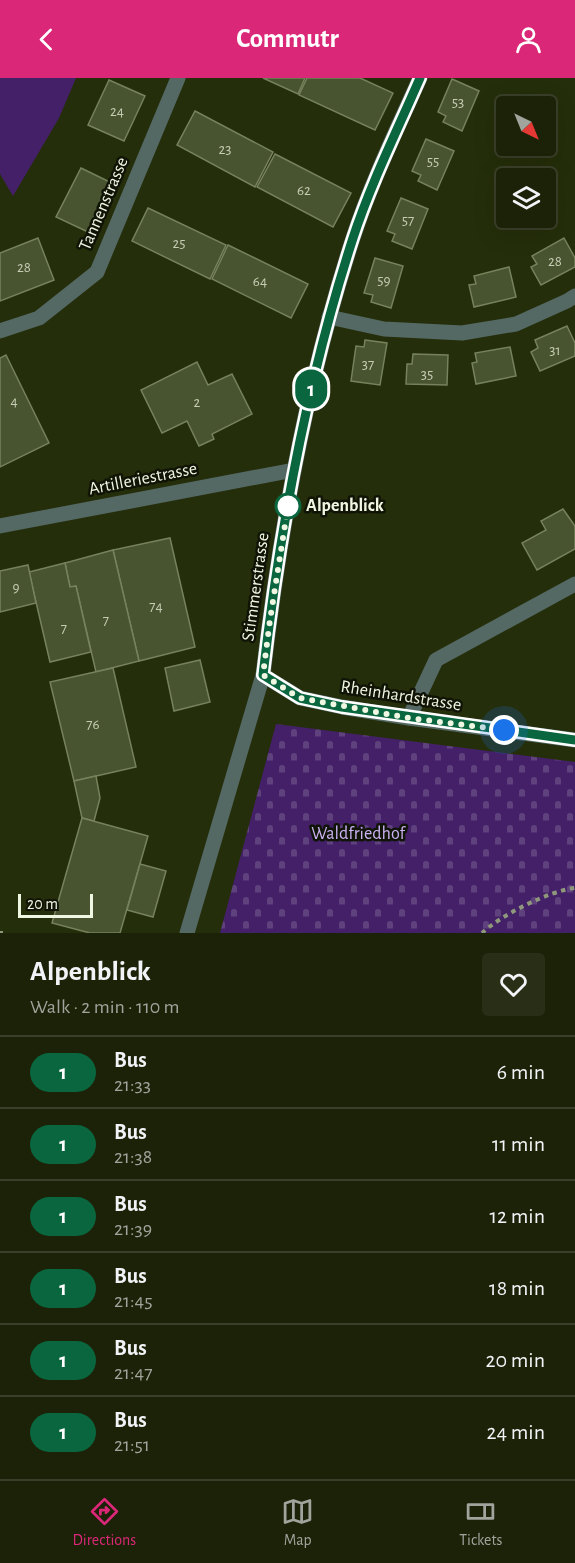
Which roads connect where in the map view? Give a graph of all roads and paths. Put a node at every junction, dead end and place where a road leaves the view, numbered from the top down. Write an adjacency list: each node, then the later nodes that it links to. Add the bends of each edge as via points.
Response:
1 (178, 78): 5 (street, Tannenstrasse, via 97,272 39,318)
2 (420, 78): 4 (street, Stimmerstrasse, via 354,236)
3 (575, 296): 4 (street, via 516,324 462,333 384,329)
4 (329, 317): 6 (street, Stimmerstrasse)
5 (0, 331)
6 (294, 470): 7 (street, Artilleriestrasse); 9 (street, Stimmerstrasse)
7 (0, 526)
8 (575, 584): 10 (street, via 436,660)
9 (263, 675): 10 (street, Rheinhardstrasse, via 300,698); 13 (street, Stimmerstrasse)
10 (409, 718): 11 (street, Rheinhardstrasse)
11 (575, 740)
12 (575, 888): 14 (path, via 558,890 491,924)
13 (187, 933)
14 (482, 933)

